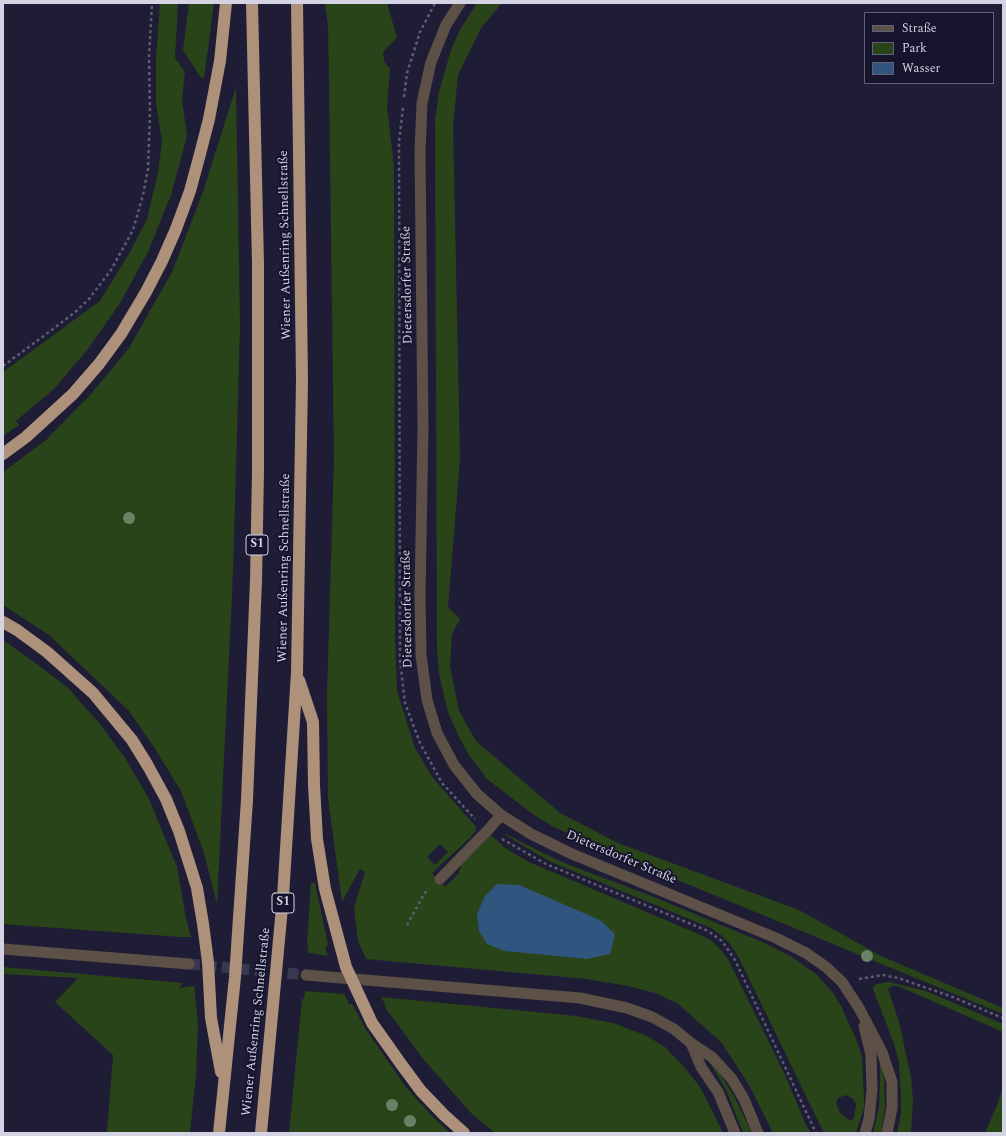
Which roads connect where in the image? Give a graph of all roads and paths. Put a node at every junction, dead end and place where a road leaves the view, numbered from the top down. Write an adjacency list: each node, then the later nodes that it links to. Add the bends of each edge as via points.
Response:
1 (152, 3): 7 (path, via 148,169 133,230 111,270 89,299 56,328)
2 (226, 3): 8 (highway, via 220,61 209,119 190,191 159,267 121,334 99,364 67,399 26,437)
3 (252, 3): 22 (highway, Wiener Außenring Schnellstraße / S1, via 258,264 256,581 247,800)
4 (297, 3): 10 (highway, Wiener Außenring Schnellstraße / S1, via 302,388)
5 (435, 3): 12 (path, via 420,32 407,73 400,142 400,660 405,703 420,743 442,783 472,818)
6 (460, 3): 11 (street, Dietersdorfer Straße, via 446,25 431,62 422,103 421,656 427,700 437,733 454,765 477,794)
7 (3, 366)
8 (3, 454)
9 (3, 622): 22 (highway, via 47,652 93,693 132,740 166,799 197,888 208,962 211,1018)
10 (297, 672): 24 (highway, Wiener Außenring Schnellstraße / S1, via 283,897); 25 (highway, via 313,722 317,839 325,889 340,951 372,1023 421,1091)
11 (501, 815): 12 (street); 18 (street, Dietersdorfer Straße, via 531,834 572,854 782,941 806,953)
12 (489, 829): 13 (street); 28 (path, via 546,864 708,931 722,941 735,960)
13 (440, 879): 14 (path, via 424,894)
14 (407, 925)
15 (3, 948): 16 (street)
16 (189, 964)
17 (306, 975): 21 (street, via 580,998 627,1008 652,1017 674,1028)
18 (842, 982): 19 (street, Dietersdorfer Straße); 20 (path, via 883,975 898,978)
19 (859, 1008): 29 (street, via 871,1055 872,1090); 30 (street, via 882,1052 892,1082 892,1108)
20 (1003, 1018)
21 (691, 1043): 26 (street, via 701,1067 718,1092); 27 (street, via 712,1057 732,1079 744,1099)
22 (224, 1087): 23 (highway, Wiener Außenring Schnellstraße / S1)
23 (219, 1133)
24 (261, 1133)
25 (464, 1133)
26 (735, 1133)
27 (758, 1133)
28 (816, 1133)
29 (865, 1133)
30 (888, 1133)

